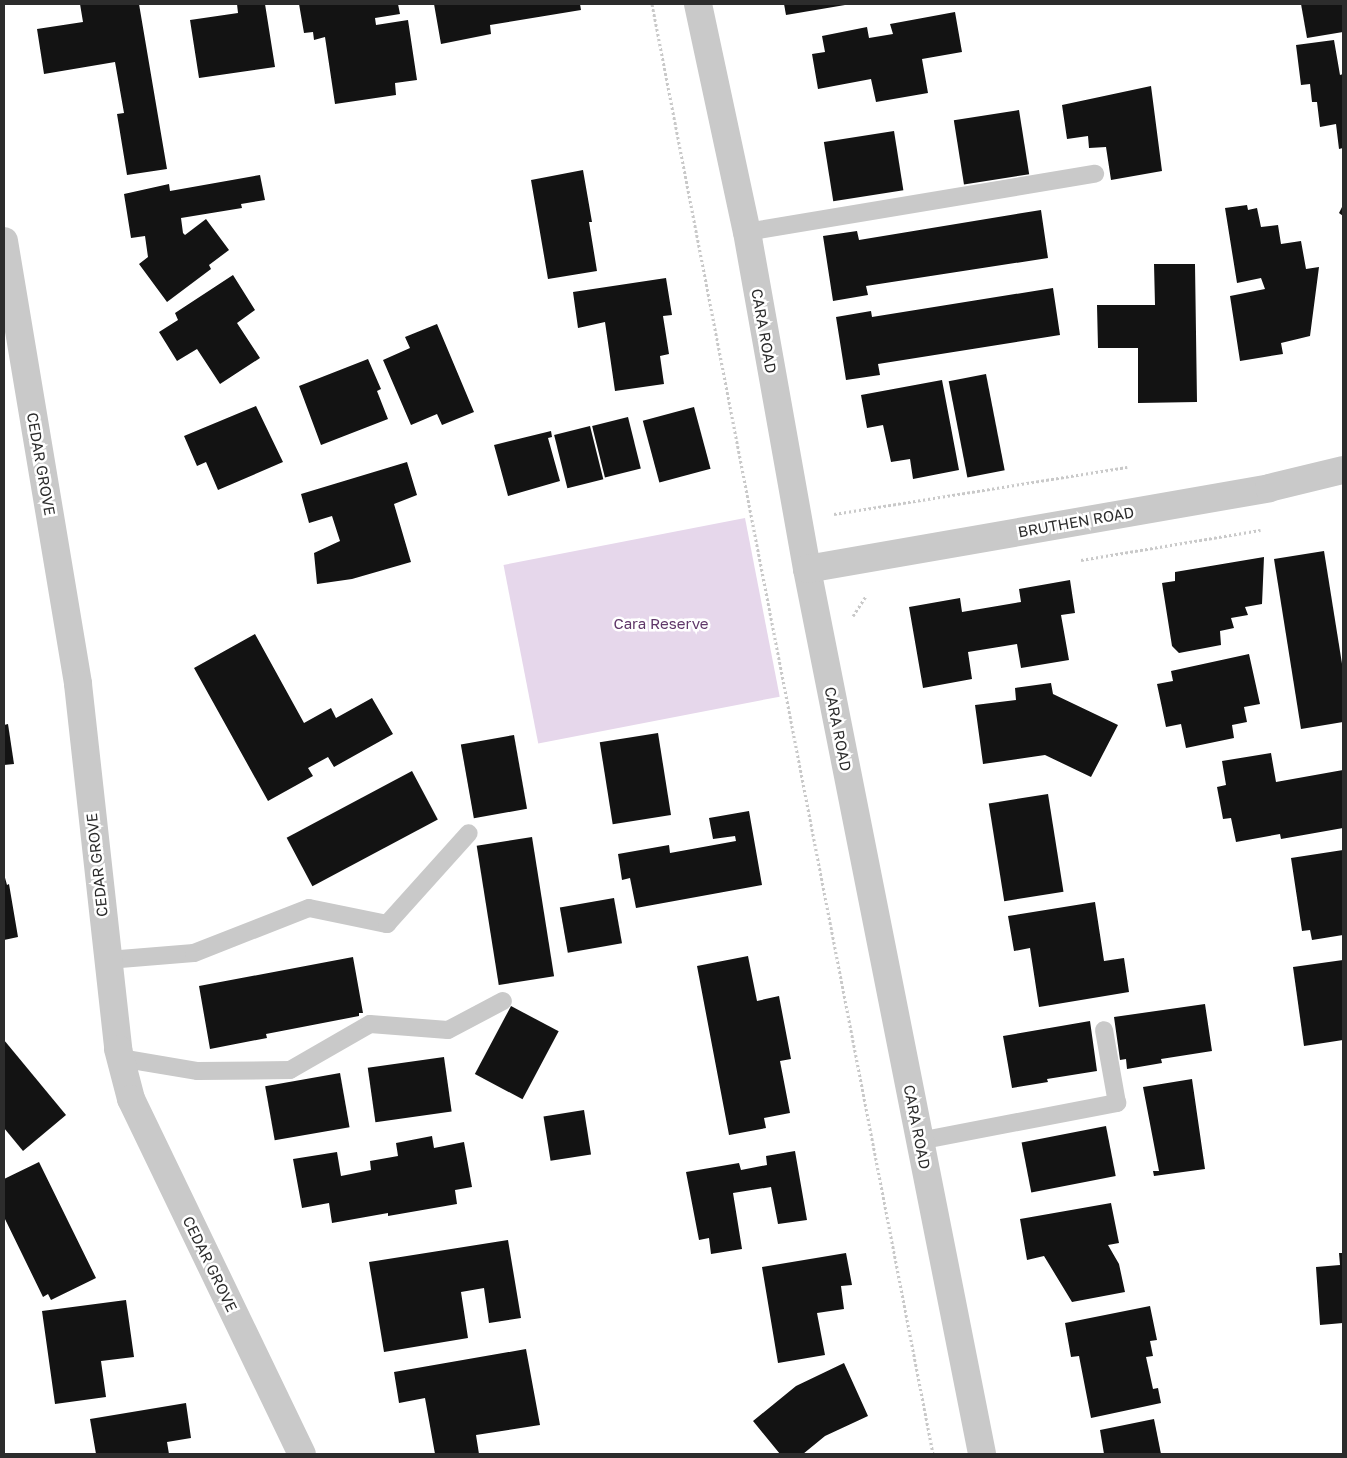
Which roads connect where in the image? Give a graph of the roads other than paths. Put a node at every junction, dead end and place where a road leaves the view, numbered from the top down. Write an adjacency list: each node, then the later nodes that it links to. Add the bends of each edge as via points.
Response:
1 (698, 4): 3 (street, CARA ROAD)
2 (1095, 174): 3 (lane)
3 (747, 232): 6 (street, CARA ROAD)
4 (4, 241): 8 (street, CEDAR GROVE, via 78,684)
5 (1343, 470): 6 (street, BRUTHEN ROAD, via 1268,488)
6 (807, 569): 12 (street, CARA ROAD)
7 (469, 833): 8 (lane, via 387,924 309,908 194,953)
8 (108, 960): 11 (street, CEDAR GROVE)
9 (503, 1001): 11 (lane, via 448,1030 370,1024 290,1070 198,1071)
10 (1104, 1030): 12 (lane, via 1117,1103)
11 (120, 1058): 13 (street, CEDAR GROVE, via 131,1100)
12 (919, 1141): 14 (street, CARA ROAD)
13 (302, 1454)
14 (982, 1454)

